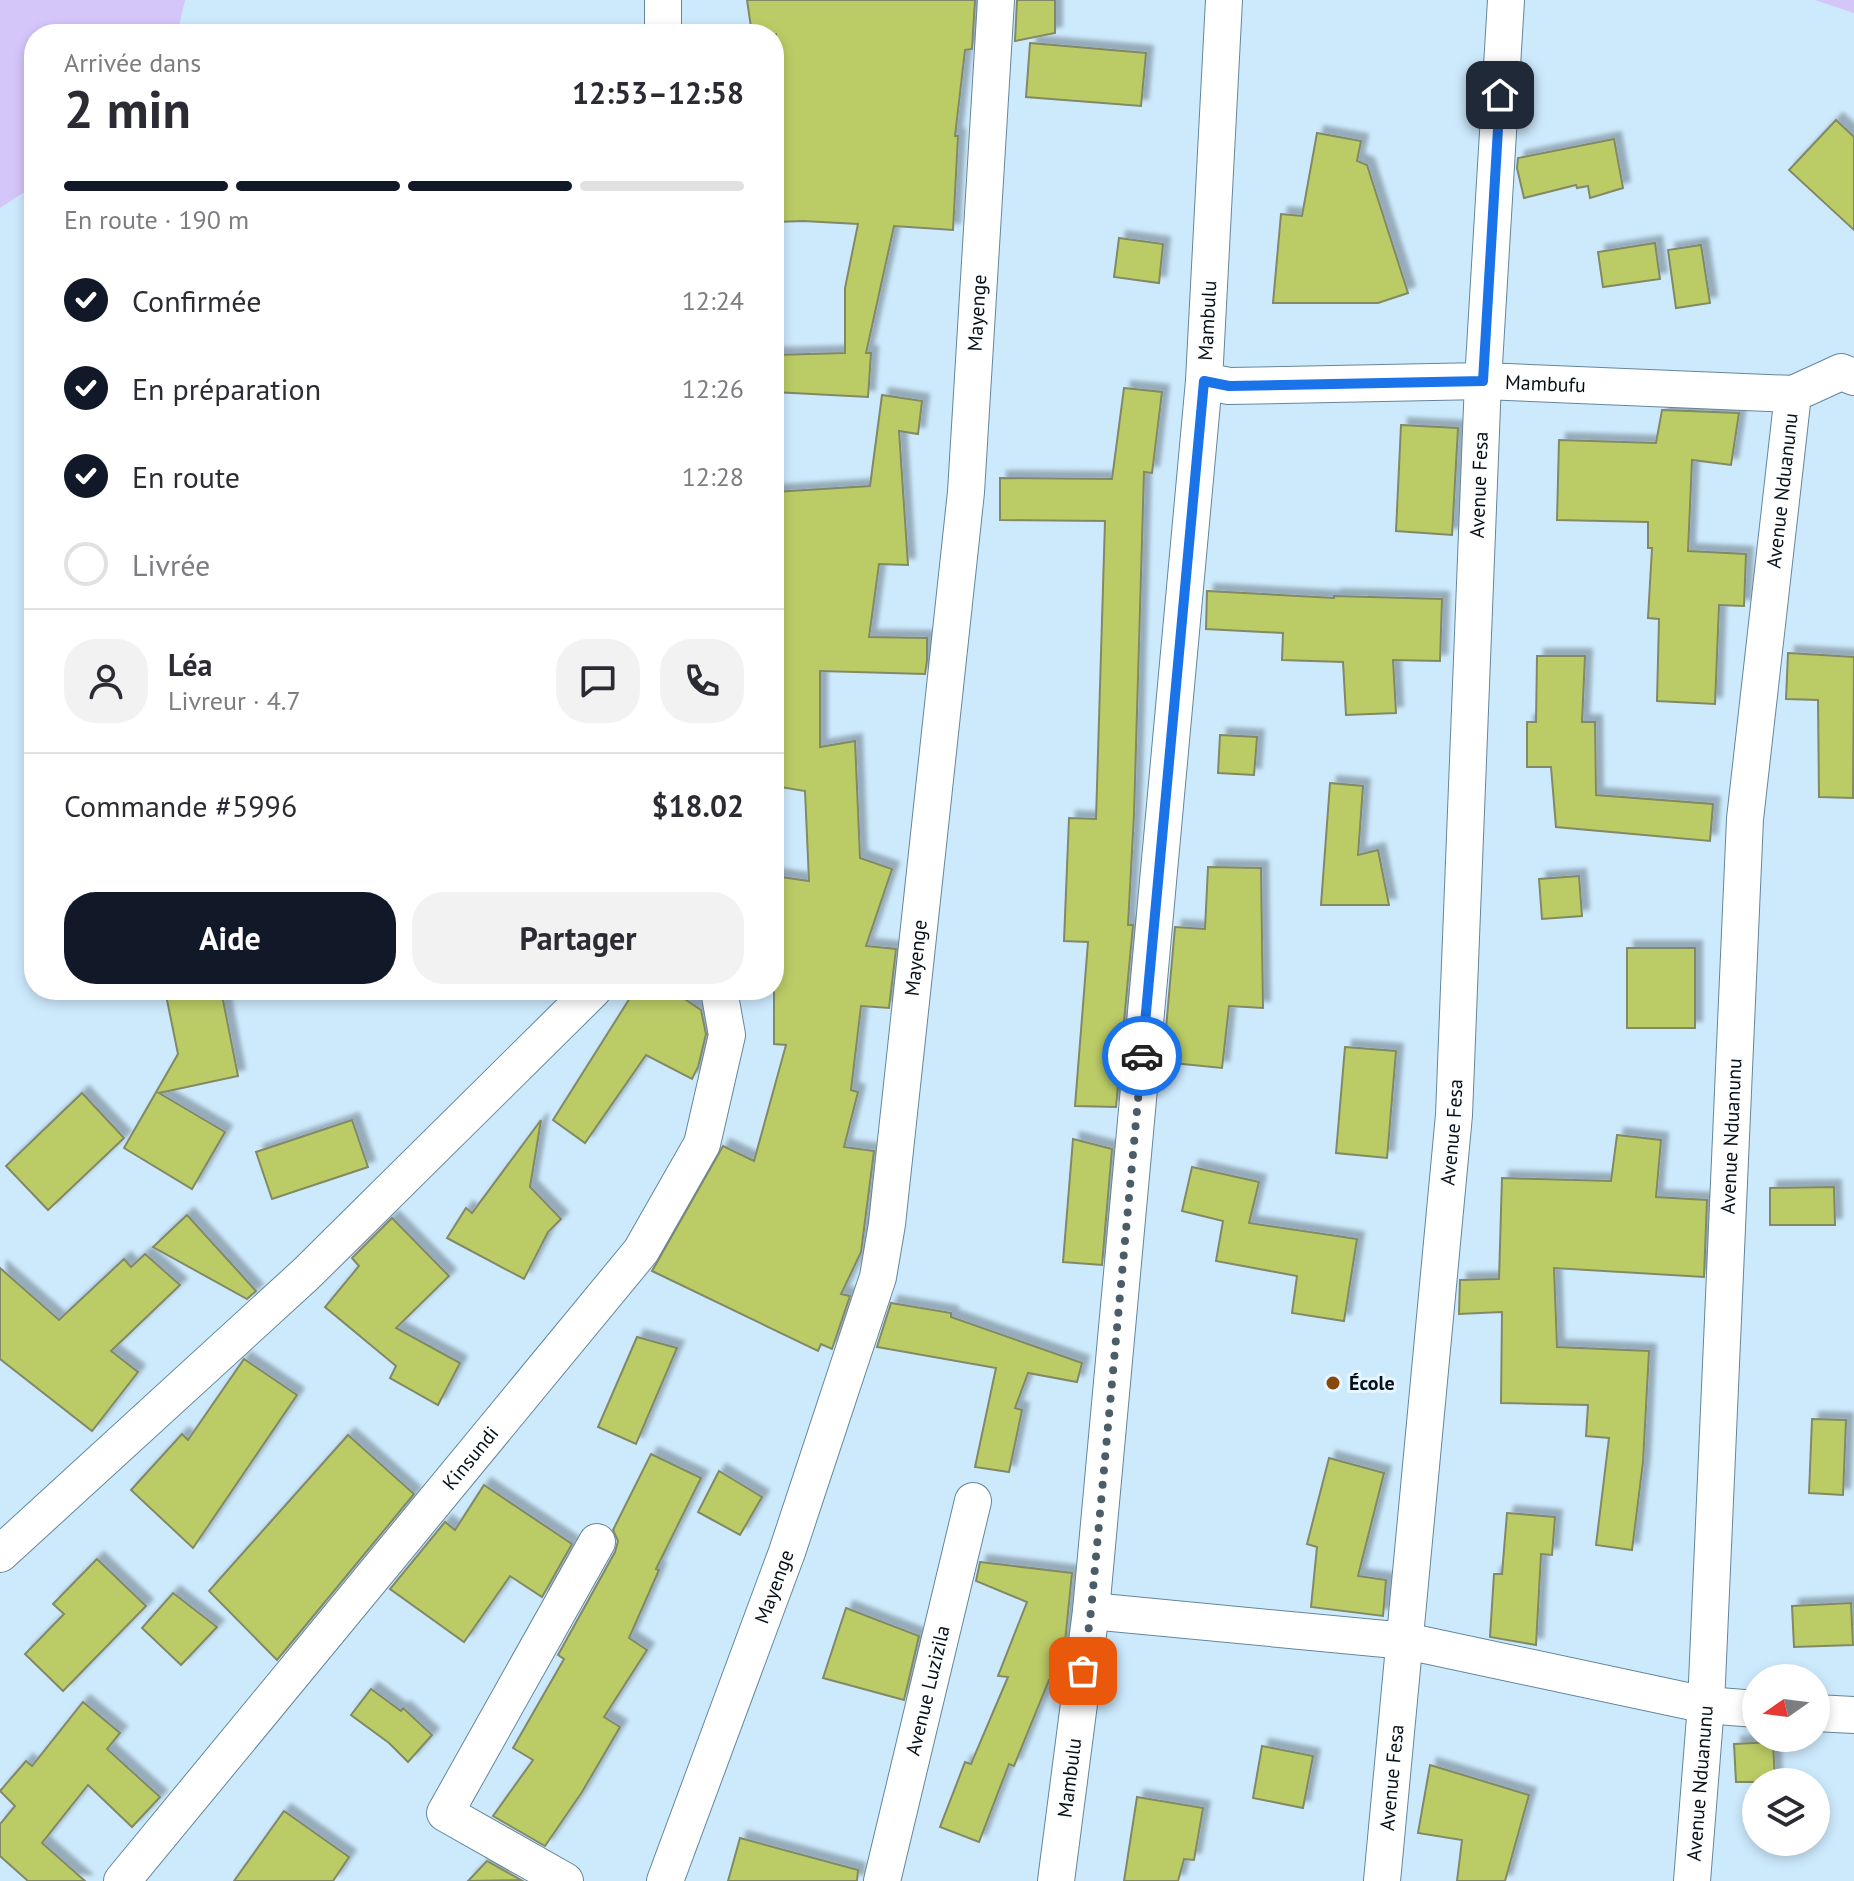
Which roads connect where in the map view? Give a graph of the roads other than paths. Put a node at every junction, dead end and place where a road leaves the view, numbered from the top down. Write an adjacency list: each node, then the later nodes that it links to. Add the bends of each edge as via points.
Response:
1 (663, 0): 5 (street)
2 (996, 0): 23 (street, Mayenge, via 966,492 878,1277 787,1552)
3 (1224, 0): 7 (street, Mambulu)
4 (1506, 0): 8 (street, Avenue Fesa)
5 (663, 24)
6 (1854, 377): 9 (street, via 1841,372)
7 (1204, 381): 8 (street, Mambufu, via 1229,386); 15 (street, Mambulu)
8 (1483, 381): 9 (street, Mambufu); 16 (street, Avenue Fesa, via 1454,1115)
9 (1793, 394): 17 (street, Avenue Nduanunu, via 1745,819)
10 (583, 1000): 14 (street, via 306,1274)
11 (721, 1000): 21 (street, Kinsundi, via 727,1035 702,1144 641,1251)
12 (973, 1501): 24 (street, Avenue Luzizila)
13 (597, 1542): 22 (street, via 445,1813)
14 (0, 1554)
15 (1091, 1611): 16 (street); 25 (street, Mambulu)
16 (1405, 1641): 17 (street); 26 (street, Avenue Fesa)
17 (1706, 1705): 18 (street); 27 (street, Avenue Nduanunu)
18 (1742, 1708)
19 (1830, 1714): 20 (street)
20 (1854, 1715)
21 (122, 1881)
22 (565, 1881)
23 (665, 1881)
24 (882, 1881)
25 (1056, 1881)
26 (1382, 1881)
27 (1692, 1881)

